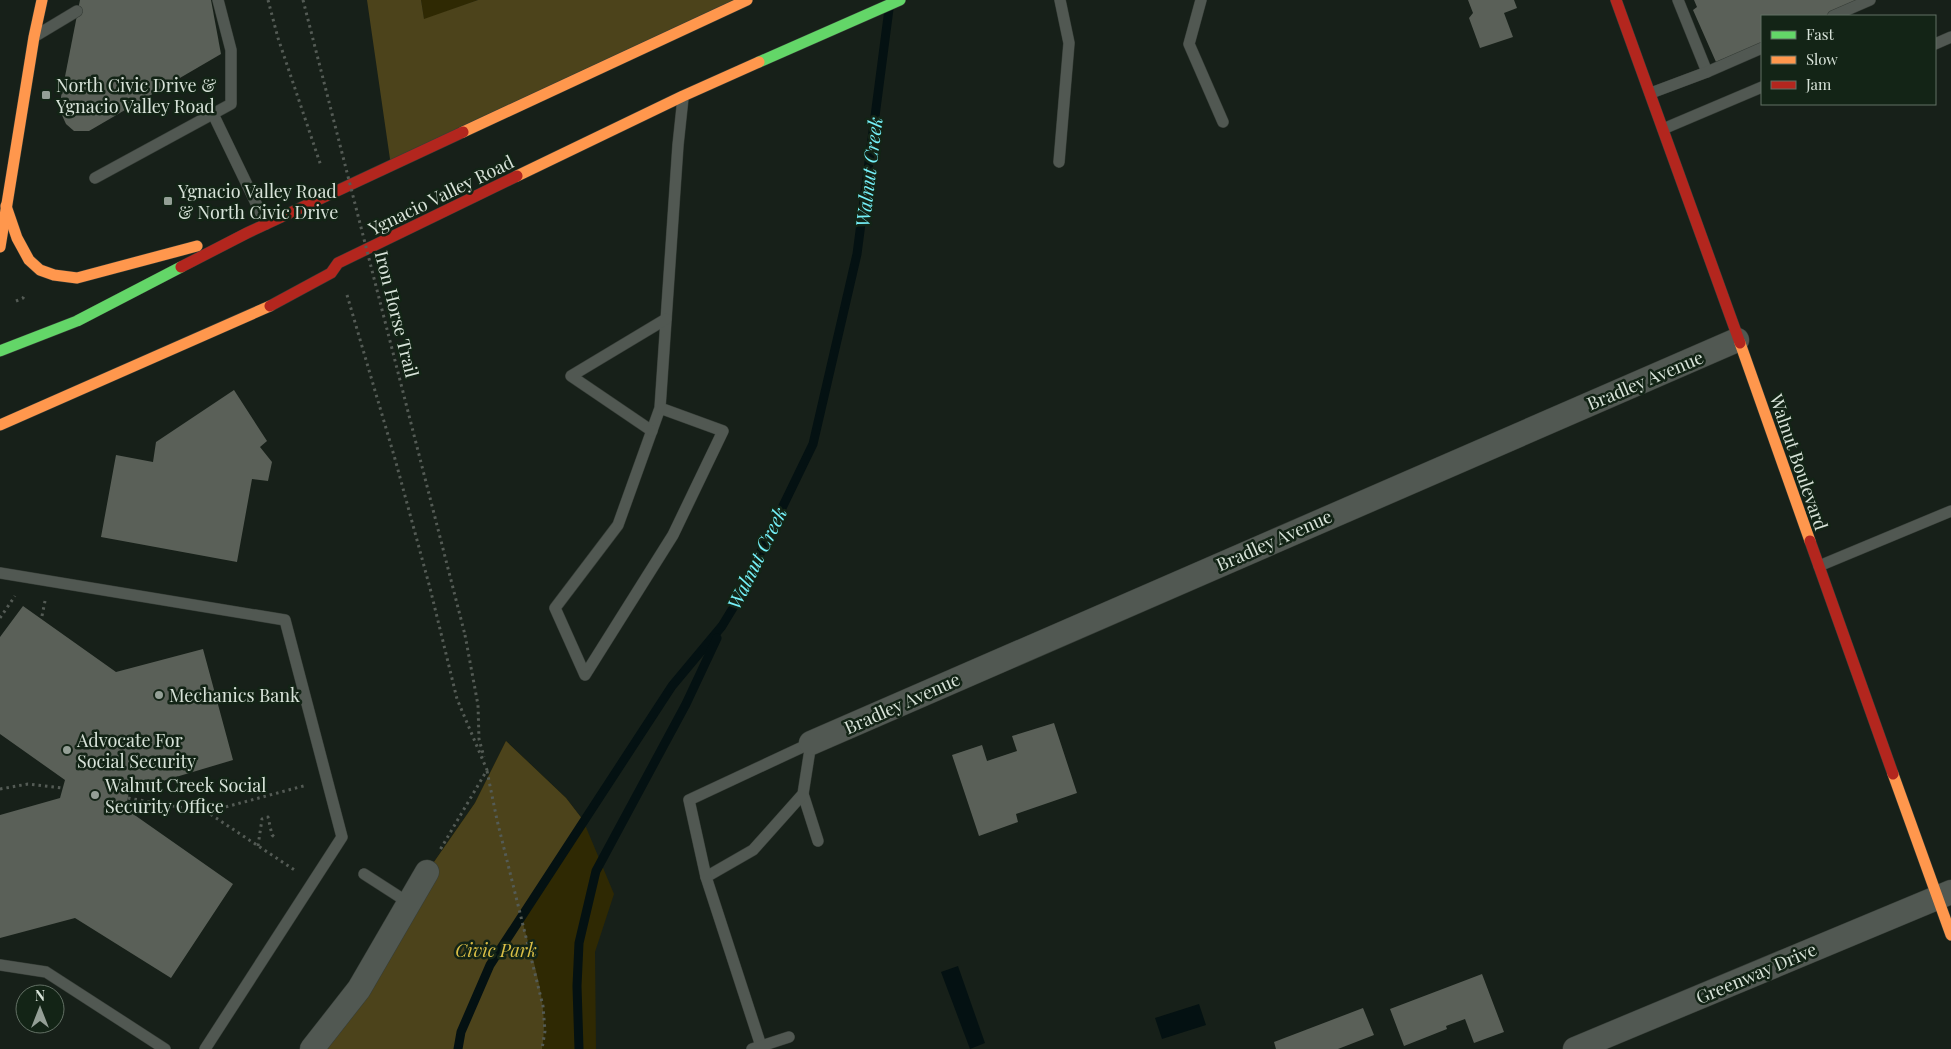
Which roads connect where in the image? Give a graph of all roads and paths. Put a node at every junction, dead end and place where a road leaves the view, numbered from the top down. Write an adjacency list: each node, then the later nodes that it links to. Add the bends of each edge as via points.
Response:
1 (42, 0): 14 (main road)
2 (218, 0): 22 (lane, via 230,50 231,104)
3 (268, 0): 27 (path)
4 (303, 0): 45 (path, Iron Horse Trail, bridge, via 466,635 478,704 479,739)
5 (747, 0): 27 (main road)
6 (900, 0): 21 (main road, Ygnacio Valley Road)
7 (1060, 0): 25 (lane, via 1069,43)
8 (1201, 0): 23 (lane, via 1189,44)
9 (1616, 0): 20 (main road, Walnut Boulevard)
10 (1678, 0): 18 (lane)
11 (1870, 0): 13 (lane)
12 (77, 11): 14 (lane)
13 (1835, 15)
14 (34, 37): 28 (main road)
15 (1951, 37): 16 (lane)
16 (1936, 44)
17 (1761, 48): 18 (lane)
18 (1707, 72): 20 (lane)
19 (1761, 87): 24 (lane)
20 (1651, 93): 24 (main road, Walnut Boulevard)
21 (683, 96): 32 (main road, Ygnacio Valley Road); 33 (lane)
22 (213, 114): 26 (lane); 29 (lane)
23 (1223, 122)
24 (1663, 128): 34 (main road, Walnut Boulevard)
25 (1059, 162)
26 (94, 178)
27 (330, 194): 29 (main road)
28 (6, 206): 30 (main road, via 28,260 40,270 78,278); 31 (main road)
29 (266, 224): 30 (main road)
30 (247, 233): 35 (main road, via 77,321)
31 (0, 248)
32 (338, 264): 37 (main road, Ygnacio Valley Road, via 331,272 273,305); 45 (path, via 395,459 457,699)
33 (666, 319): 36 (lane); 38 (lane, via 571,376)
34 (1737, 340): 40 (main road, Walnut Boulevard); 44 (street, Bradley Avenue)
35 (0, 351)
36 (660, 408): 38 (lane); 38 (lane, via 723,431 673,535 585,675 555,608 618,525)
37 (0, 425)
38 (652, 431)
39 (1951, 511): 40 (lane)
40 (1817, 567): 59 (main road, Walnut Boulevard)
41 (0, 573): 46 (lane, via 285,620)
42 (16, 595): 43 (path)
43 (0, 618)
44 (811, 743): 49 (lane); 57 (lane, via 689,800)
45 (487, 770): 55 (path); 68 (path, via 543,1006 545,1031)
46 (327, 779): 51 (path); 58 (lane, via 342,837)
47 (62, 788): 48 (path, via 28,784)
48 (0, 789)
49 (803, 794): 53 (lane); 57 (lane, via 752,850)
50 (128, 798): 51 (path)
51 (208, 812): 54 (path)
52 (277, 838): 54 (path, via 272,835 268,817 262,819)
53 (818, 840)
54 (258, 846): 58 (path)
55 (426, 872): 60 (street)
56 (364, 874): 60 (lane)
57 (706, 877): 64 (lane)
58 (313, 883): 66 (lane)
59 (1944, 895): 61 (main road, Walnut Boulevard); 69 (street, Greenway Drive)
60 (409, 903): 67 (street, via 359,988)
61 (1951, 935)
62 (0, 965): 65 (lane, via 46,972)
63 (789, 1037): 64 (lane)
64 (757, 1048)
65 (165, 1049)
66 (205, 1049)
67 (312, 1049)
68 (542, 1049)
69 (1575, 1049)

